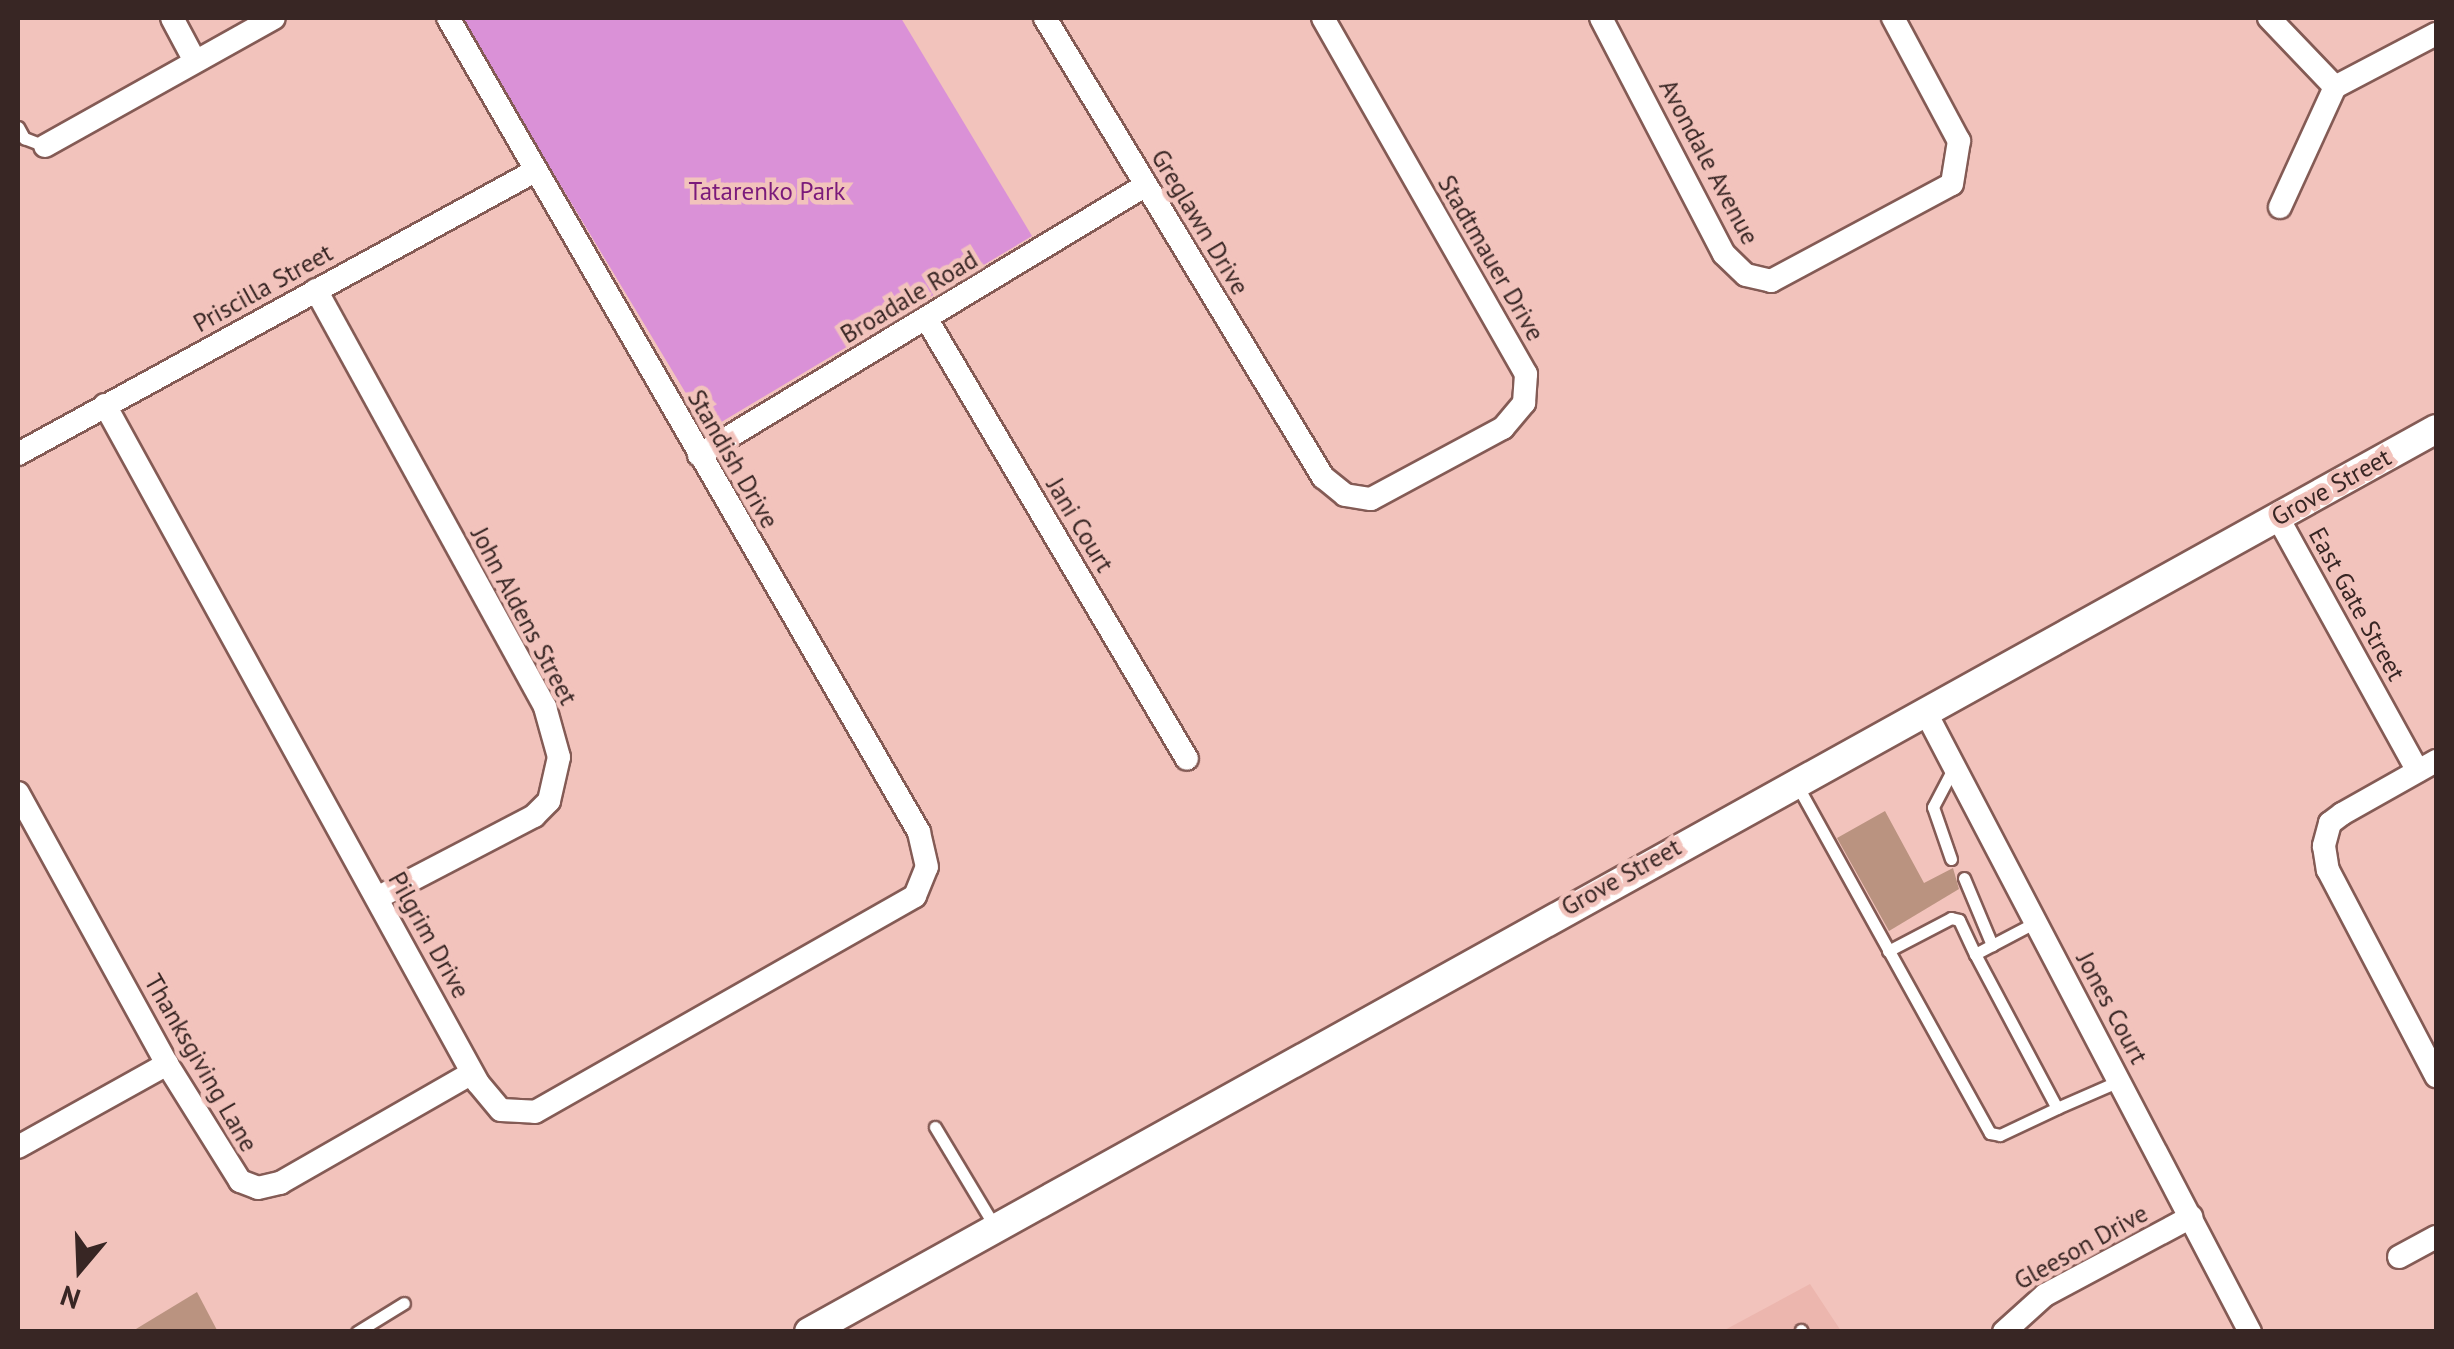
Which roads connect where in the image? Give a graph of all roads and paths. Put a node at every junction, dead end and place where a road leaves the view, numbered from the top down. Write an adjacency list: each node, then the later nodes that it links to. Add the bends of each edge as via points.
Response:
1 (172, 18): 10 (street)
2 (274, 18): 10 (street)
3 (448, 18): 14 (street, Standish Drive)
4 (1045, 18): 15 (street, Greglawn Drive)
5 (1322, 18): 23 (street, Stadtmauer Drive, via 1526,374 1527,390 1503,428 1371,499 1333,488)
6 (1601, 18): 7 (street, Avondale Avenue, via 1724,254 1760,280 1782,280 1945,192 1961,156)
7 (1893, 18)
8 (2268, 18): 11 (street)
9 (2436, 34): 11 (street)
10 (195, 61): 13 (street)
11 (2334, 87): 16 (street)
12 (18, 127): 13 (lane, via 24,138)
13 (44, 146)
14 (535, 171): 17 (street, Priscilla Street); 22 (street, Standish Drive)
15 (1146, 186): 18 (street, Broadale Road); 23 (street, Greglawn Drive)
16 (2280, 207)
17 (316, 290): 19 (street, Priscilla Street); 33 (street, John Aldens Street, via 544,707 559,757 550,800 534,816)
18 (926, 318): 22 (street, Broadale Road); 26 (street, Jani Court)
19 (105, 405): 21 (street, Priscilla Street); 33 (street, Pilgrim Drive)
20 (2436, 429): 24 (street, Grove Street)
21 (18, 454)
22 (700, 455): 34 (street, Standish Drive, via 920,832 923,880 915,896)
23 (1309, 455)
24 (2277, 516): 25 (street, Grove Street); 27 (street, East Gate Street)
25 (1925, 711): 28 (street, Jones Court); 29 (street, Grove Street)
26 (1186, 759)
27 (2427, 766): 40 (street, via 2330,824 2324,858)
28 (1954, 767): 31 (lane, via 1933,808); 35 (street, Jones Court)
29 (1795, 781): 37 (lane); 47 (street, Grove Street)
30 (18, 792): 39 (street, Thanksgiving Lane)
31 (1951, 858)
32 (1964, 878): 36 (lane)
33 (377, 898): 41 (street, Pilgrim Drive)
34 (880, 918): 41 (street, Pilgrim Drive, via 535,1112 501,1110)
35 (2036, 922): 36 (lane); 42 (street, Jones Court)
36 (1992, 945): 38 (lane)
37 (1888, 951): 38 (lane, via 1950,918 1959,920); 43 (lane, via 1990,1133 2000,1135)
38 (1975, 954): 43 (lane)
39 (167, 1064): 41 (street, Thanksgiving Lane, via 226,1168 258,1188 280,1183); 45 (street)
40 (2434, 1066)
41 (472, 1073)
42 (2119, 1081): 43 (lane); 46 (street, Jones Court)
43 (2056, 1108)
44 (936, 1127): 47 (lane)
45 (18, 1148)
46 (2191, 1218): 53 (street, Gleeson Drive, via 2044,1296); 54 (street, Jones Court)
47 (995, 1226): 52 (street, Grove Street)
48 (2436, 1237): 49 (street)
49 (2399, 1257)
50 (404, 1304): 51 (lane)
51 (357, 1332)
52 (809, 1332)
53 (2004, 1332)
54 (2250, 1332)

